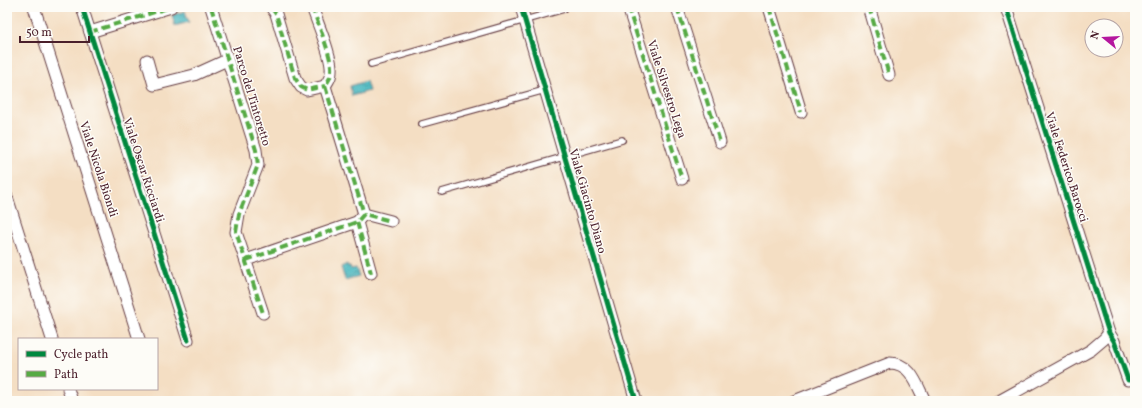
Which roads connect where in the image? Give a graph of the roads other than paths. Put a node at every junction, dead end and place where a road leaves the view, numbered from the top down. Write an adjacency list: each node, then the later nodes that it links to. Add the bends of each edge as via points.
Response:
1 (34, 7): 37 (street, Viale Nicola Biondi)
2 (82, 7): 15 (street, Viale Oscar Ricciardi)
3 (171, 7): 15 (street)
4 (211, 7): 17 (street, Parco del Tintoretto)
5 (271, 7): 20 (street, via 276,14 295,78 301,87 308,90)
6 (312, 7): 20 (street, via 331,62 330,80)
7 (521, 7): 14 (street, Viale Giacinto Diano)
8 (628, 7): 27 (street, Viale Silvestro Lega)
9 (677, 7): 25 (street)
10 (768, 7): 22 (street)
11 (868, 7): 19 (street)
12 (1006, 7): 35 (street, Viale Federico Barocci)
13 (564, 9): 14 (lane)
14 (525, 21): 18 (lane); 21 (street, Viale Giacinto Diano)
15 (90, 32): 38 (street, Viale Oscar Ricciardi)
16 (147, 60): 17 (street, via 154,85 194,75)
17 (228, 60): 32 (street, Parco del Tintoretto, via 256,150 258,165 238,214 236,232)
18 (370, 64)
19 (889, 75)
20 (325, 86): 30 (street)
21 (545, 90): 23 (lane); 26 (street, Viale Giacinto Diano)
22 (801, 112)
23 (422, 124)
24 (622, 140): 26 (lane)
25 (720, 142)
26 (564, 157): 28 (lane); 42 (street, Viale Giacinto Diano)
27 (682, 179)
28 (442, 192)
29 (7, 198): 36 (street)
30 (360, 218): 31 (street); 32 (street); 33 (street)
31 (390, 221)
32 (246, 260): 34 (street, Parco del Tintoretto)
33 (371, 273)
34 (263, 313)
35 (1109, 333): 39 (street, Viale Federico Barocci, via 1128,380); 45 (street, via 1091,350)
36 (52, 338)
37 (139, 338)
38 (188, 340)
39 (1135, 379)
40 (68, 390): 41 (street)
41 (72, 401)
42 (636, 401)
43 (794, 401): 44 (street, via 890,363 900,364 912,374)
44 (926, 401)
45 (999, 401)

